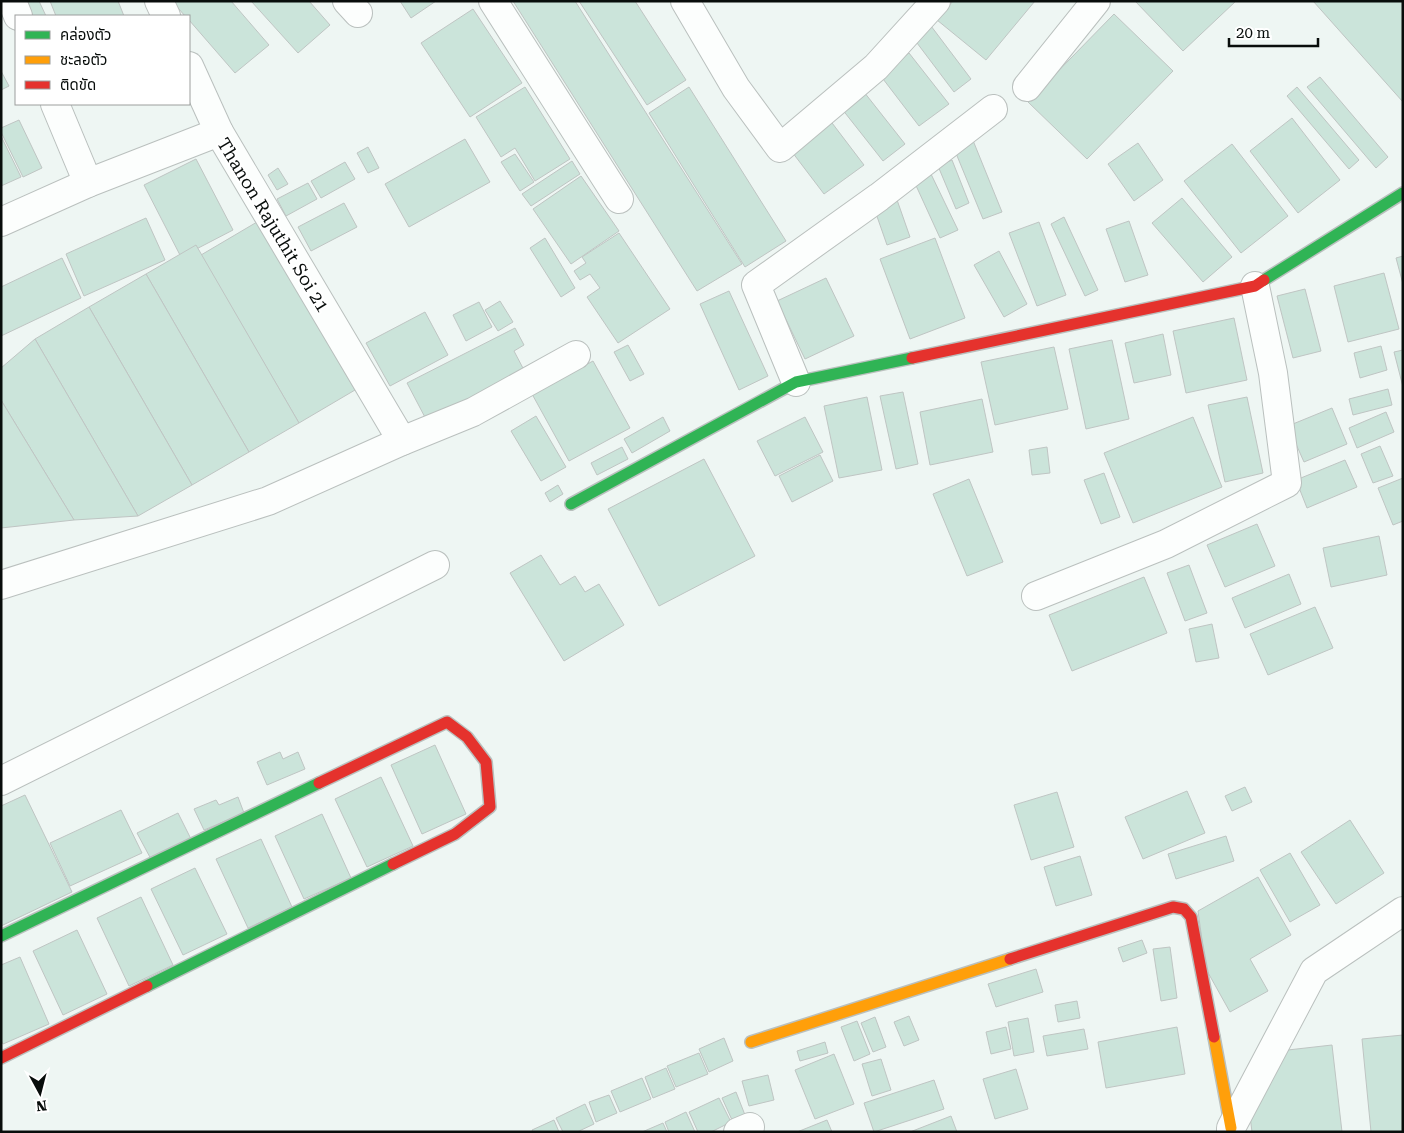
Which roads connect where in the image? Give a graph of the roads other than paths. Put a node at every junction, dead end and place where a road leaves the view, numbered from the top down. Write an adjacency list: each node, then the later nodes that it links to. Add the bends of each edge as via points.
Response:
1 (12, 1): 7 (street)
2 (159, 1): 8 (street)
3 (493, 1): 16 (street)
4 (685, 1): 5 (street, via 736,88 780,148 876,67)
5 (936, 1)
6 (1096, 1): 10 (street)
7 (18, 15)
8 (166, 15)
9 (190, 68): 13 (street)
10 (1027, 87)
11 (55, 105): 14 (street)
12 (993, 108): 20 (street, via 756,285)
13 (219, 132): 14 (street, Thanon Rajuthit Soi 21); 21 (street, Thanon Rajuthit Soi 21)
14 (88, 183): 17 (street, Thanon Rajuthit Soi 21)
15 (1403, 193): 18 (street)
16 (619, 199)
17 (1, 222)
18 (1255, 286): 20 (street); 25 (street, via 1274,374 1287,483 1166,544)
19 (576, 355): 21 (street, via 473,412)
20 (796, 382): 22 (street)
21 (402, 441): 24 (street, via 268,501)
22 (571, 504)
23 (435, 565): 26 (street)
24 (1, 585)
25 (1036, 596)
26 (1, 781)
27 (1403, 911): 31 (street, via 1314,971)
28 (1, 936): 30 (street, via 447,722 467,737 486,762 490,807 455,834)
29 (751, 1042): 31 (street, via 1173,907 1184,909 1191,917)
30 (1, 1058)
31 (1231, 1130)

